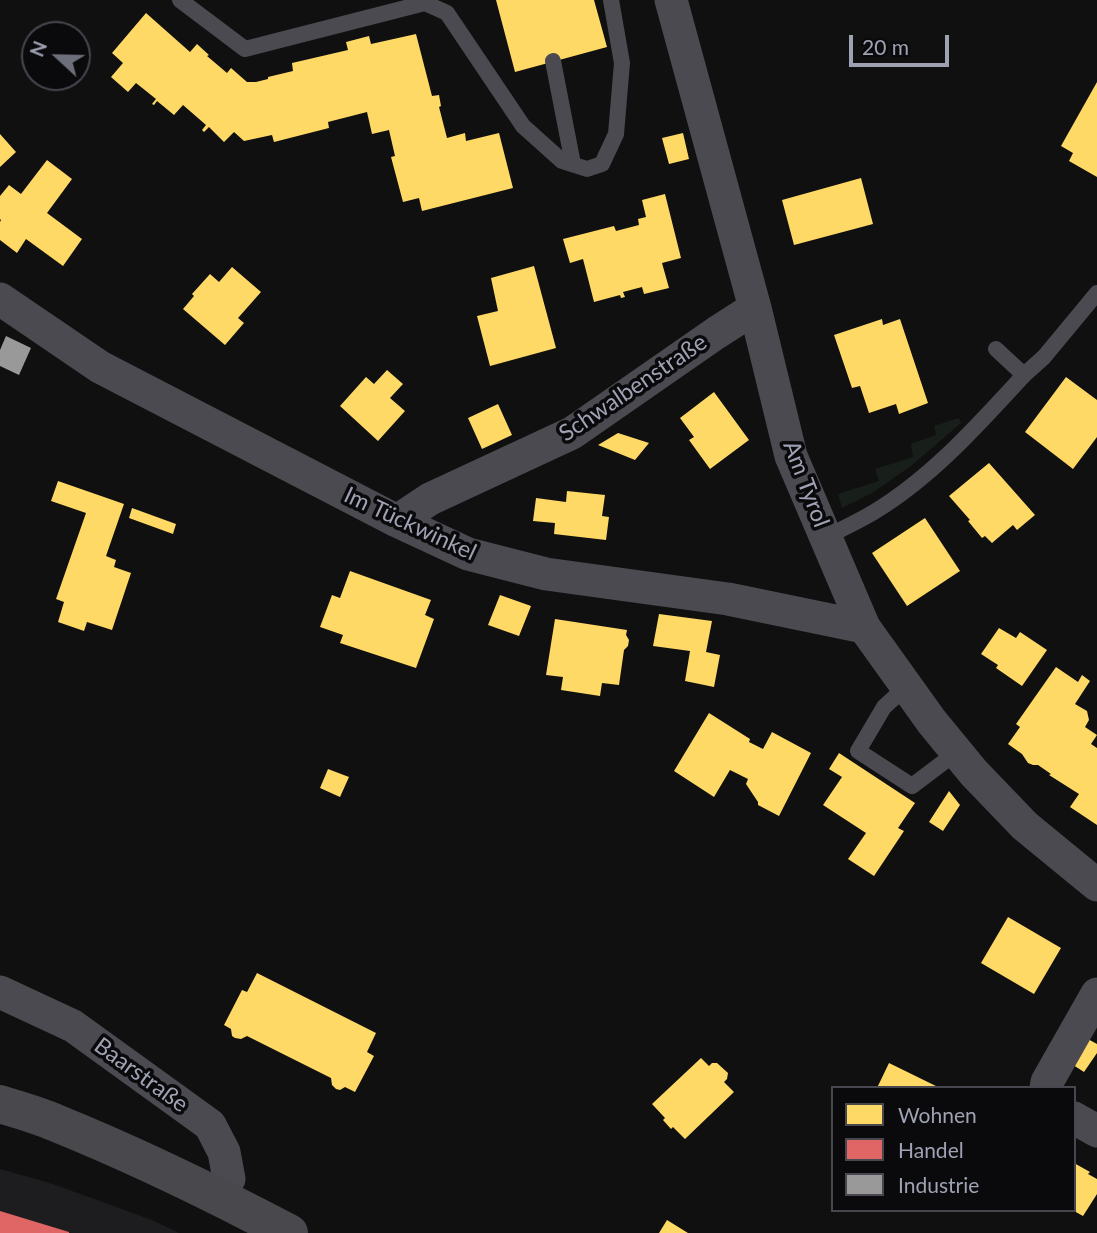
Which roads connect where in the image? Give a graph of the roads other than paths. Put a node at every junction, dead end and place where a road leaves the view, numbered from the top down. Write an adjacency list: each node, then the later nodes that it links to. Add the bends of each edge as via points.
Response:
1 (180, 0): 5 (lane, via 245,49 425,3 447,13 523,126 562,161)
2 (611, 0): 5 (lane, via 622,63 617,134 602,164 587,169)
3 (671, 0): 8 (street, Am Tyrol)
4 (553, 61): 5 (lane)
5 (573, 164)
6 (1097, 293): 10 (lane)
7 (0, 299): 11 (street, Im Tückwinkel, via 100,367)
8 (755, 308): 11 (street, Schwalbenstraße, via 572,433 430,499); 12 (street, Am Tyrol, via 791,456)
9 (996, 349): 10 (lane)
10 (1024, 375): 12 (lane, via 921,479 874,512)
11 (397, 521): 13 (street, Im Tückwinkel, via 468,554 546,574 728,599)
12 (826, 537): 13 (street, Am Tyrol)
13 (864, 627): 14 (street, Am Tyrol)
14 (907, 686): 15 (street, Am Tyrol); 15 (lane, via 884,707 858,751 912,786)
15 (957, 752): 16 (street, Am Tyrol, via 1025,826)
16 (1097, 885)
17 (0, 992): 23 (street, Baarstraße, via 73,1026 210,1125 224,1152 229,1179)
18 (1097, 994): 19 (street)
19 (1046, 1086)
20 (0, 1104): 23 (main road, via 54,1122)
21 (1076, 1119): 22 (street)
22 (1097, 1131)
23 (218, 1197): 24 (main road)
24 (289, 1233)

